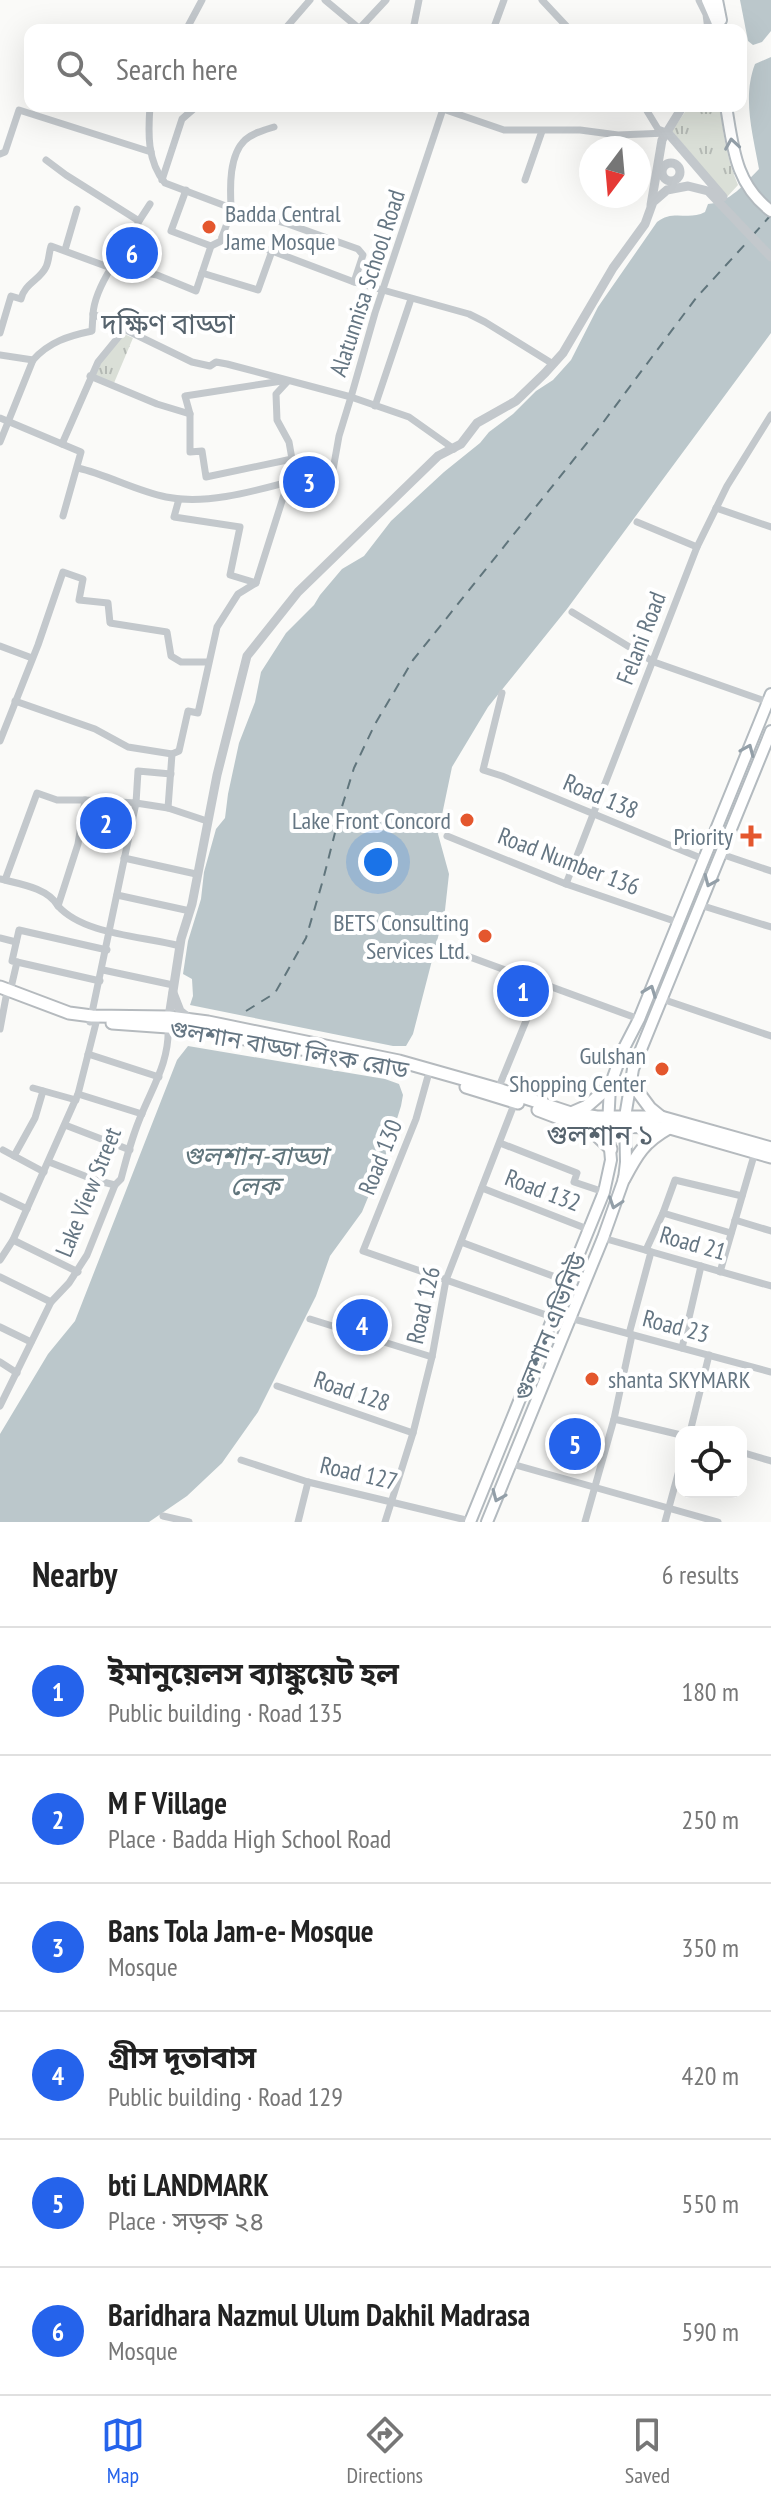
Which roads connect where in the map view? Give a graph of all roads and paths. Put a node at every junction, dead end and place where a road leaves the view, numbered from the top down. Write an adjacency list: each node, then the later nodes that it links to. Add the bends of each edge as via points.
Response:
1 (202, 0): 11 (street)
2 (310, 0): 12 (street)
3 (386, 0): 14 (street)
4 (419, 0): 15 (street)
5 (504, 0): 16 (street)
6 (542, 0): 17 (street)
7 (700, 0): 18 (street)
8 (707, 0): 19 (main road)
9 (717, 0): 20 (main road)
10 (329, 1): 13 (street)
11 (189, 24)
12 (289, 24)
13 (354, 24)
14 (364, 24)
15 (414, 24)
16 (495, 24)
17 (564, 24)
18 (708, 24)
19 (718, 24)
20 (720, 24)
21 (24, 112): 36 (street, via 19,110)
22 (25, 112): 35 (street)
23 (150, 112): 35 (street)
24 (190, 112): 41 (street, via 182,119)
25 (442, 112): 61 (street, Alatunnisa School Road)
26 (451, 112): 31 (street)
27 (463, 112): 31 (street)
28 (648, 112): 34 (street, via 658,129)
29 (680, 112): 34 (street)
30 (727, 112): 49 (main road, one-way to 30, via 743,180)
31 (462, 116): 33 (street, via 504,130)
32 (274, 127): 47 (street, via 243,142 232,170)
33 (542, 131): 34 (street); 42 (street)
34 (668, 133): 38 (street); 39 (street, via 662,140)
35 (151, 152): 41 (street)
36 (0, 154)
37 (46, 160): 51 (street)
38 (692, 161): 40 (street); 45 (street)
39 (660, 168): 40 (street, via 668,163); 43 (street, via 662,177); 50 (street)
40 (680, 168): 43 (street)
41 (162, 180): 44 (street)
42 (525, 180)
43 (675, 184): 45 (street); 50 (street, via 658,197)
44 (186, 190): 47 (street); 53 (street, via 171,231)
45 (713, 191): 54 (street); 57 (street)
46 (150, 204): 51 (street)
47 (231, 208): 52 (street); 60 (street, via 358,249 363,255)
48 (77, 209): 55 (street)
49 (771, 211)
50 (650, 212): 70 (street)
51 (139, 221): 58 (street)
52 (222, 237): 53 (street); 56 (street)
53 (211, 246): 59 (street)
54 (771, 248)
55 (65, 250): 58 (street); 63 (street, via 51,246 46,268 21,299)
56 (272, 251): 59 (street, via 258,290); 60 (street)
57 (771, 257)
58 (114, 267): 59 (street, via 157,275 196,291); 65 (street)
59 (202, 273)
60 (354, 282): 61 (street)
61 (384, 291): 64 (street); 73 (street, Alatunnisa School Road)
62 (0, 294): 63 (street)
63 (11, 296): 67 (street)
64 (411, 299): 70 (street, via 469,314); 74 (street)
65 (93, 314): 66 (street, Alatunnisa School Road); 69 (street, via 92,331 54,342)
66 (125, 329): 71 (street); 72 (street, Alatunnisa School Road, via 192,362 227,364)
67 (0, 333)
68 (0, 355): 69 (street)
69 (33, 360): 77 (street)
70 (553, 364): 80 (street, via 516,401 477,423)
71 (90, 376): 75 (street); 79 (street)
72 (288, 381): 73 (street, Alatunnisa School Road); 75 (street, via 185,396); 81 (street, via 276,394 277,420)
73 (351, 397): 74 (street); 83 (street, via 331,481)
74 (375, 406): 80 (street, via 409,417)
75 (190, 414): 81 (street, via 190,452 202,451 206,477)
76 (771, 415): 86 (street, Felani Road)
77 (4, 420): 78 (street); 79 (street)
78 (0, 442)
79 (62, 444): 82 (street, via 81,452)
80 (454, 449): 108 (street, via 409,482 298,592 247,656)
81 (292, 459): 83 (street)
82 (78, 468): 85 (street); 87 (street)
83 (290, 471): 84 (street)
84 (288, 482): 85 (street); 91 (street)
85 (179, 499): 91 (street, via 174,517 240,527 230,575)
86 (716, 508): 89 (street); 90 (street, Felani Road)
87 (63, 516)
88 (637, 522): 90 (street)
89 (771, 527)
90 (697, 547): 96 (street, Felani Road)
91 (256, 583): 95 (street, via 238,594 217,627)
92 (572, 612): 96 (street)
93 (0, 646): 94 (street)
94 (32, 658): 95 (street, via 63,572 83,579 79,600 108,603 110,623 167,632 171,656 181,662); 99 (street)
95 (207, 662): 102 (street, via 198,713 188,711 179,751)
96 (654, 662): 98 (street); 107 (street, Felani Road)
97 (502, 693): 107 (street, Road 138, via 483,770)
98 (770, 698): 112 (main road, গুলশান এভিনিউ, one-way to 98)
99 (15, 701): 101 (street); 102 (street, via 95,729 128,747)
100 (771, 731): 110 (main road, গুলশান এভিনিউ)
101 (0, 741)
102 (172, 754): 103 (street)
103 (171, 774): 105 (street, via 138,771); 106 (street)
104 (85, 800): 105 (street); 115 (street, via 57,800 37,793); 119 (street, via 78,844)
105 (136, 803): 106 (street); 111 (street)
106 (168, 808): 108 (street)
107 (594, 815): 112 (street, Road 138); 116 (street, Felani Road)
108 (207, 821): 114 (street)
109 (447, 836): 116 (street, Road Number 136)
110 (721, 854): 112 (main road); 113 (street); 118 (main road, গুলশান এভিনিউ, one-way to 118)
111 (124, 858): 114 (street); 117 (street)
112 (703, 859): 121 (main road, গুলশান এভিনিউ)
113 (771, 871)
114 (196, 874): 120 (street)
115 (2, 879): 119 (street, via 52,897)
116 (566, 884): 121 (street, Road Number 136)
117 (117, 895): 120 (street); 123 (street)
118 (700, 905): 122 (street); 135 (main road, গুলশান এভিনিউ)
119 (58, 906): 123 (street, via 77,921)
120 (190, 911): 126 (street)
121 (677, 922): 136 (main road, গুলশান এভিনিউ, one-way to 121)
122 (771, 927)
123 (110, 931): 126 (street); 128 (street)
124 (0, 938): 125 (street)
125 (16, 942): 128 (street, via 19,930); 129 (street, via 12,961)
126 (180, 946): 133 (street)
127 (440, 946): 132 (street)
128 (107, 950): 130 (street)
129 (17, 962): 131 (street); 134 (street)
130 (103, 970): 131 (street); 133 (street)
131 (100, 981): 137 (street)
132 (542, 982): 136 (street); 148 (street)
133 (173, 987): 138 (street, via 180,1011); 139 (street)
134 (4, 993): 137 (main road, গুলশান বাড্ডা লিংক রোড); 140 (street)
135 (662, 999): 141 (street); 145 (main road, গুলশান এভিনিউ)
136 (639, 1019): 146 (main road, গুলশান এভিনিউ)
137 (93, 1020): 139 (main road, গুলশান বাড্ডা লিংক রোড); 142 (street)
138 (191, 1020): 139 (main road, গুলশান বাড্ডা লিংক রোড); 148 (main road, গুলশান বাড্ডা লিংক রোড, via 399,1061)
139 (168, 1022): 143 (main road, গুলশান বাড্ডা লিংক রোড); 144 (street, Lake View Street, via 169,1042)
140 (0, 1029)
141 (771, 1036)
142 (88, 1054): 144 (street); 150 (street)
143 (428, 1076): 151 (main road, গুলশান বাড্ডা লিংক রোড); 190 (street, Road 130, via 363,1251)
144 (159, 1077): 152 (street, Lake View Street)
145 (630, 1081): 153 (main road); 156 (main road, গুলশান এভিনিউ)
146 (610, 1086): 154 (main road); 155 (main road, গুলশান এভিনিউ)
147 (33, 1088): 149 (street)
148 (498, 1089): 154 (main road, গুলশান বাড্ডা লিংক রোড)
149 (43, 1091): 150 (street); 165 (street)
150 (77, 1097): 152 (street); 157 (street)
151 (515, 1102): 154 (main road, গুলশান বাড্ডা লিংক রোড); 159 (street, Road 126)
152 (142, 1114): 163 (street, Lake View Street)
153 (661, 1117): 156 (main road); 160 (main road)
154 (572, 1118): 155 (main road); 161 (main road)
155 (608, 1122): 156 (main road); 161 (main road, গুলশান এভিনিউ)
156 (625, 1122): 158 (main road); 169 (main road, গুলশান এভিনিউ)
157 (65, 1125): 163 (street); 167 (street)
158 (670, 1128): 164 (main road); 169 (main road, via 640,1150)
159 (500, 1143): 171 (street, Road 126); 172 (street, via 577,1173 574,1182)
160 (771, 1148)
161 (611, 1149): 172 (main road, গুলশান এভিনিউ)
162 (3, 1150): 165 (street)
163 (130, 1150): 170 (street, Lake View Street)
164 (755, 1152): 166 (main road); 174 (street)
165 (14, 1156): 168 (street)
166 (771, 1157)
167 (49, 1162): 168 (street); 170 (street)
168 (44, 1172): 175 (street)
169 (624, 1179): 181 (main road, গুলশান এভিনিউ, one-way to 181)
170 (115, 1185): 187 (street, Lake View Street)
171 (482, 1188): 178 (street, Road 132); 183 (street, Road 126)
172 (604, 1192): 178 (main road, গুলশান এভিনিউ)
173 (0, 1196): 175 (street)
174 (742, 1196): 176 (street, via 675,1180); 177 (street)
175 (27, 1209): 182 (street)
176 (663, 1213): 180 (street); 184 (street)
177 (735, 1220): 179 (street); 180 (street)
178 (590, 1230): 191 (main road, গুলশান এভিনিউ)
179 (771, 1231)
180 (731, 1233): 188 (street)
181 (603, 1238): 184 (street, Road 21); 195 (main road, গুলশান এভিনিউ)
182 (13, 1240): 185 (street); 187 (street)
183 (461, 1242): 190 (street, Road 126); 191 (street)
184 (648, 1251): 186 (street, Road 21); 198 (street)
185 (0, 1260)
186 (701, 1266): 188 (street, Road 21); 200 (street)
187 (78, 1272): 193 (street, Lake View Street)
188 (720, 1272): 192 (street, Road 21)
189 (0, 1277): 193 (street)
190 (446, 1280): 194 (street); 202 (street, Road 126)
191 (569, 1282): 194 (main road, গুলশান এভিনিউ)
192 (771, 1286)
193 (51, 1302): 199 (street, Lake View Street)
194 (555, 1318): 222 (main road, গুলশান এভিনিউ)
195 (570, 1318): 198 (street, Road 23); 215 (main road, গুলশান এভিনিউ)
196 (310, 1319): 202 (street)
197 (0, 1327): 199 (street)
198 (631, 1335): 200 (street, Road 23); 208 (street)
199 (31, 1342): 205 (street, Lake View Street)
200 (682, 1348): 201 (street, Road 23)
201 (709, 1355): 204 (street, Road 23); 209 (street)
202 (432, 1357): 210 (street, Road 126)
203 (0, 1362): 205 (street)
204 (771, 1372)
205 (17, 1373): 207 (street, Lake View Street)
206 (277, 1386): 210 (street, Road 128)
207 (0, 1405)
208 (614, 1419): 211 (street); 218 (street)
209 (691, 1426)
210 (413, 1433): 219 (street, Road 126)
211 (675, 1434)
212 (747, 1454): 214 (street)
213 (241, 1460): 216 (street, Road 127)
214 (771, 1461)
215 (512, 1464): 218 (street); 226 (main road, গুলশান এভিনিউ, one-way to 226)
216 (308, 1482): 219 (street, Road 127); 224 (street)
217 (675, 1484): 220 (street)
218 (594, 1487): 220 (street); 227 (street)
219 (392, 1501): 222 (street, Road 127); 225 (street, Road 126)
220 (668, 1509): 228 (street); 229 (street)
221 (163, 1516): 223 (street)
222 (470, 1521)
223 (189, 1522)
224 (298, 1522)
225 (385, 1522)
226 (487, 1522)
227 (585, 1522)
228 (665, 1522)
229 (718, 1522)

